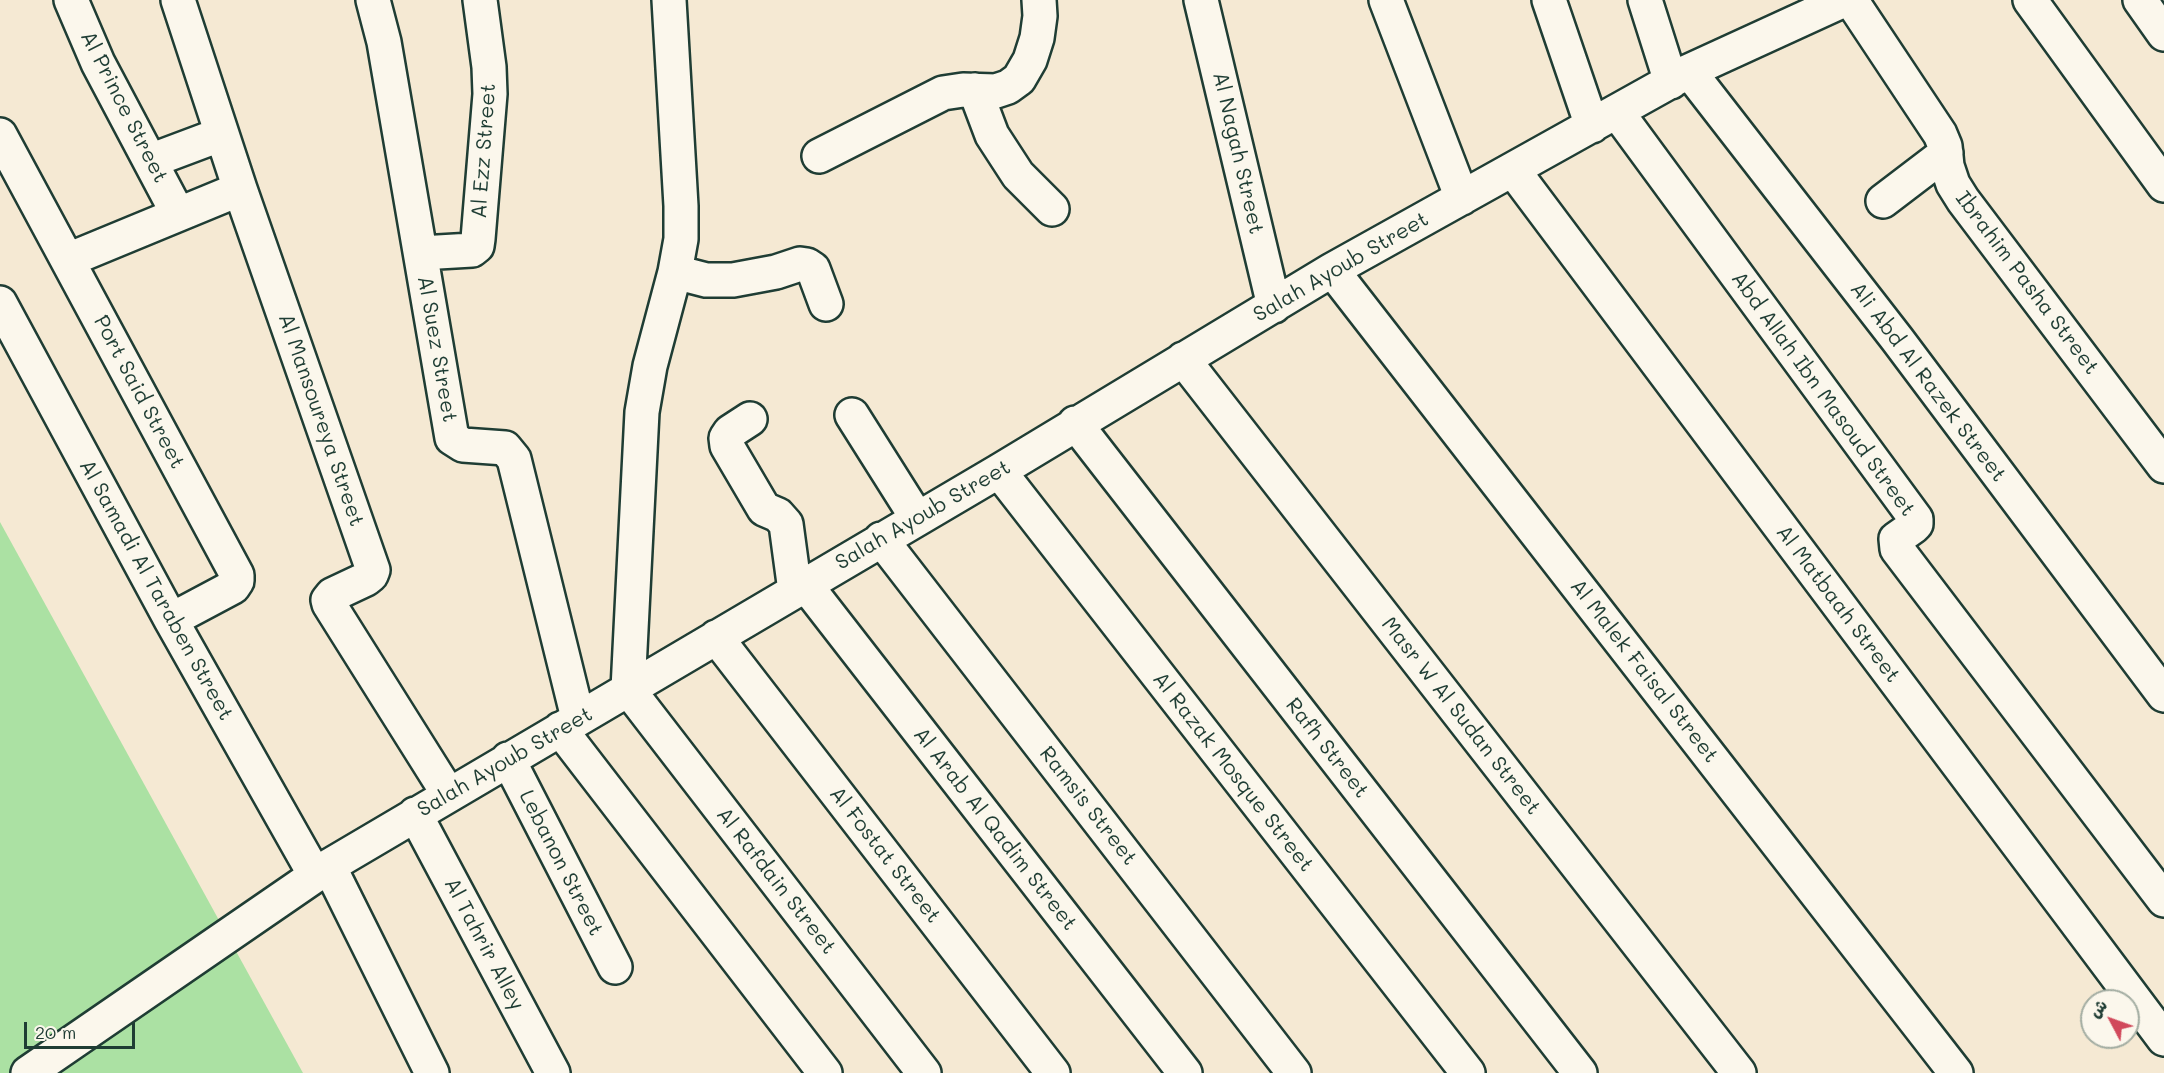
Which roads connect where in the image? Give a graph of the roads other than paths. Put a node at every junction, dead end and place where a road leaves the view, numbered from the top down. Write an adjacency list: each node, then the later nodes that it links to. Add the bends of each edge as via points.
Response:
1 (71, 0): 23 (street, Al Prince Street, via 98,63)
2 (178, 0): 19 (street, Al Mansoureya Street)
3 (373, 0): 31 (street, Al Suez Street)
4 (480, 0): 31 (street, Al Ezz Street, via 490,94 477,246 472,250)
5 (669, 0): 34 (street, via 681,206)
6 (1039, 0): 17 (street, via 1037,38 1019,79 996,91)
7 (1201, 0): 37 (street, Al Nagah Street)
8 (1386, 0): 27 (street)
9 (1549, 0): 18 (street)
10 (1645, 0): 16 (street)
11 (1844, 0): 16 (street, Salah Ayoub Street)
12 (1851, 0): 21 (street, Ibrahim Pasha Street, via 1932,121)
13 (2030, 0): 25 (street)
14 (2140, 0): 15 (street)
15 (2164, 34)
16 (1680, 76): 18 (street, Salah Ayoub Street); 50 (street, Ali Abd Al Razek Street, via 1897,339)
17 (975, 90): 22 (street, via 934,97); 29 (street, via 992,135 1018,175)
18 (1604, 119): 24 (street, Salah Ayoub Street); 56 (street, Abd Allah Ibn Masoud Street, via 1916,519 1914,527 1896,539 1897,549)
19 (222, 134): 23 (street); 26 (street, Al Mansoureya Street)
20 (0, 135): 32 (street, Port Said Street)
21 (1946, 153): 28 (street); 42 (street, Ibrahim Pasha Street, via 1953,184 1963,200)
22 (819, 156)
23 (150, 161): 30 (street, Al Prince Street)
24 (1513, 170): 27 (street, Salah Ayoub Street); 58 (street, Al Matbaah Street)
25 (2164, 185)
26 (240, 189): 30 (street); 53 (street, Al Mansoureya Street, via 373,570 366,579 332,595 328,600 331,610)
27 (1462, 198): 33 (street, Salah Ayoub Street)
28 (1883, 201)
29 (1052, 209)
30 (178, 214): 32 (street)
31 (421, 253): 51 (street, Al Suez Street, via 452,438 463,445 505,448 514,459)
32 (68, 260): 47 (street, Port Said Street, via 237,575 233,587)
33 (1332, 270): 37 (street, Salah Ayoub Street); 70 (street, Al Malek Faisal Street)
34 (675, 272): 36 (street, via 705,280 733,280 807,265 813,269); 49 (street, via 642,412)
35 (0, 303): 47 (street, Al Samadi Al Taraben Street)
36 (826, 304)
37 (1274, 306): 38 (street, Salah Ayoub Street)
38 (1183, 359): 41 (street, Salah Ayoub Street); 69 (street, Masr W Al Sudan Street)
39 (852, 415): 44 (street)
40 (750, 419): 46 (street, via 730,432 726,438 728,446 764,508 786,524)
41 (1075, 423): 43 (street, Salah Ayoub Street); 68 (street, Rafh Street)
42 (2164, 466)
43 (999, 471): 44 (street, Salah Ayoub Street); 67 (street, Al Razak Mosque Street)
44 (917, 518): 45 (street, Salah Ayoub Street)
45 (881, 539): 46 (street, Salah Ayoub Street); 66 (street, Ramsis Street)
46 (800, 587): 48 (street, Salah Ayoub Street); 65 (street, Al Arab Al Qadim Street)
47 (171, 620): 55 (street, Al Samadi Al Taraben Street)
48 (716, 637): 49 (street, Salah Ayoub Street); 64 (street, Al Fostat Street)
49 (628, 689): 51 (street, Salah Ayoub Street); 63 (street, Al Rafdain Street)
50 (2164, 695)
51 (569, 723): 52 (street, Salah Ayoub Street); 62 (street)
52 (508, 759): 53 (street, Salah Ayoub Street); 57 (street, Lebanon Street)
53 (449, 795): 54 (street, Salah Ayoub Street)
54 (415, 814): 55 (street, Salah Ayoub Street); 61 (street, Al Tahrir Alley)
55 (322, 870): 59 (street, Salah Ayoub Street); 60 (street)
56 (2164, 900)
57 (615, 967)
58 (2164, 1039)
59 (28, 1073)
60 (432, 1073)
61 (553, 1073)
62 (825, 1073)
63 (924, 1073)
64 (1053, 1073)
65 (1185, 1073)
66 (1294, 1073)
67 (1468, 1073)
68 (1580, 1073)
69 (1739, 1073)
70 (1956, 1073)

